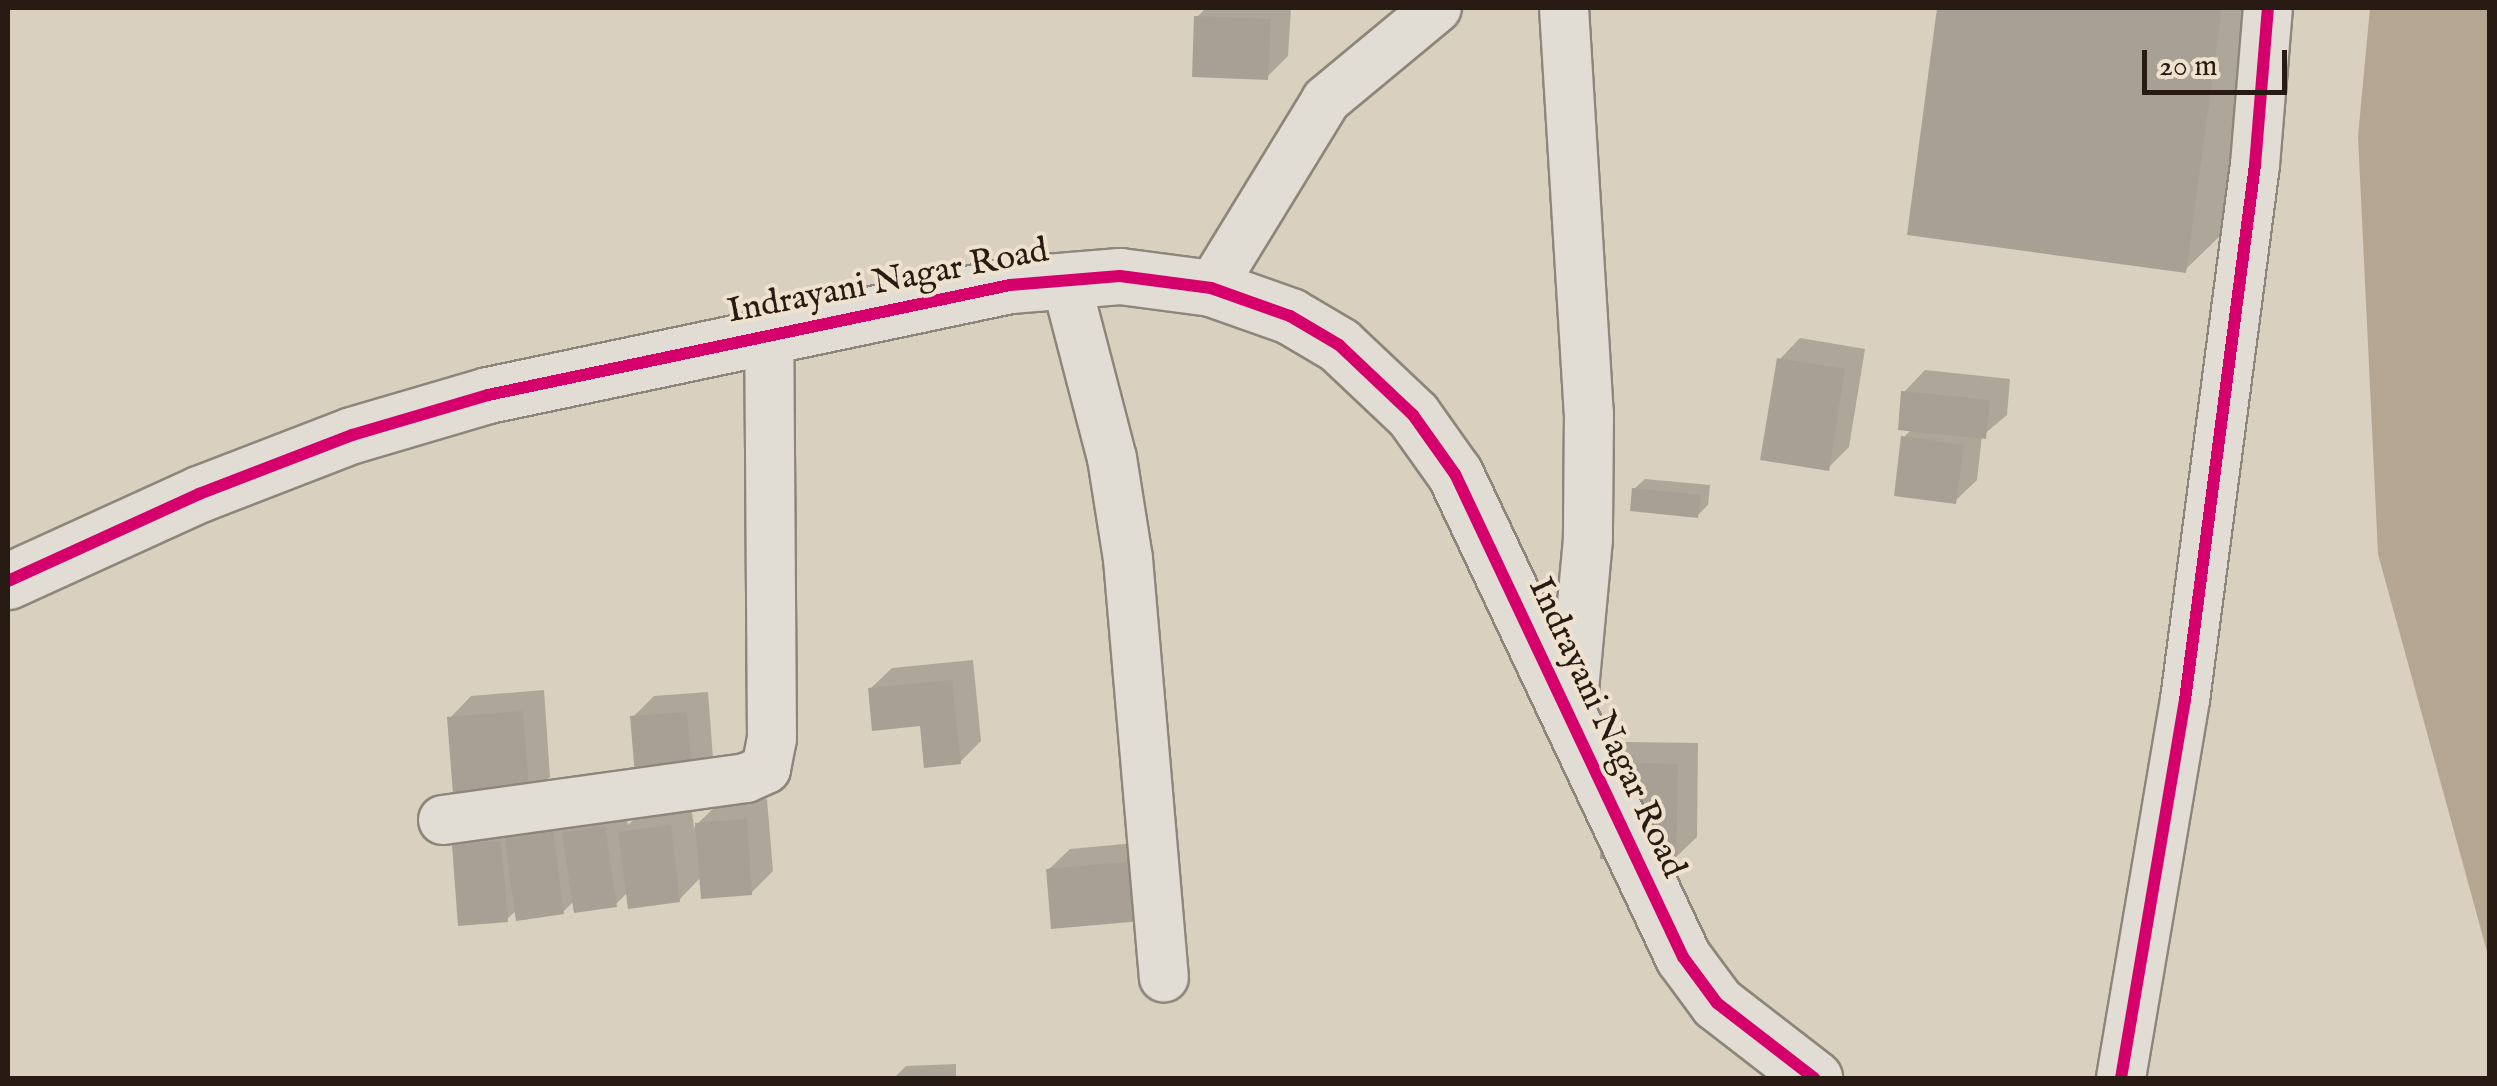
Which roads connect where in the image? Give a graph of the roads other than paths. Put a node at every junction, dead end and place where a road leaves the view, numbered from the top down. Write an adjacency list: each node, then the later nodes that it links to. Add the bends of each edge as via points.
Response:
1 (1436, 8): 5 (street, via 1326,100)
2 (1564, 8): 8 (street, via 1589,413 1588,538)
3 (2268, 8): 12 (street, via 2187,680)
4 (1065, 278): 5 (street, Indrayani Nagar Road, via 1120,276); 6 (street, Indrayani Nagar Road); 10 (street, via 1112,458 1128,559)
5 (1211, 288): 8 (street, Indrayani Nagar Road, via 1290,316 1339,345 1414,415 1455,474)
6 (770, 333): 7 (street, Indrayani Nagar Road, via 488,395 352,436 199,494); 9 (street, via 772,738 766,769 746,778)
7 (8, 581)
8 (1572, 724): 11 (street, Indrayani Nagar Road, via 1683,957 1717,1003)
9 (442, 820)
10 (1164, 976)
11 (1814, 1078)
12 (2121, 1078)

